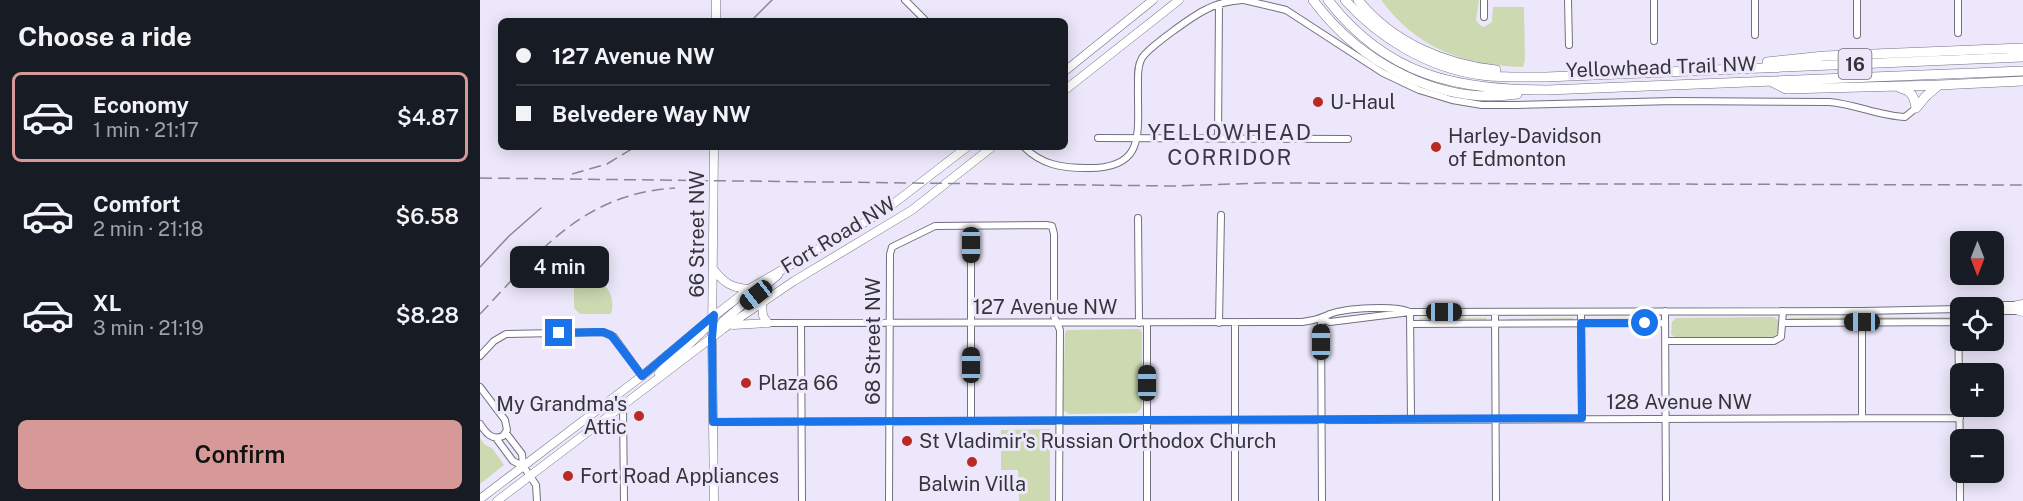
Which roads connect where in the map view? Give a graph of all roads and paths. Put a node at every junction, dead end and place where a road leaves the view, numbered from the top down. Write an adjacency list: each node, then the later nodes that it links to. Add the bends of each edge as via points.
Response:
1 (716, 0): 18 (main road)
2 (905, 0): 19 (street)
3 (1153, 0): 27 (main road)
4 (1179, 0): 36 (main road)
5 (1243, 0): 16 (street); 39 (street, via 1286,10 1413,88 1482,105 1829,102 1905,117)
6 (1313, 0): 38 (highway, via 1365,51 1404,76 1479,96 1502,97)
7 (1328, 0): 38 (highway, Yellowhead Trail NW / 16, via 1370,43 1422,73 1474,87)
8 (1345, 0): 30 (highway, Yellowhead Trail NW / 16, via 1382,35 1442,65 1480,75)
9 (1358, 0): 30 (highway, via 1385,27 1435,56 1464,66)
10 (1484, 0): 17 (street)
11 (1568, 0): 24 (street)
12 (1654, 0): 23 (street)
13 (1755, 0): 22 (street)
14 (1857, 0): 21 (street)
15 (1958, 0): 20 (street)
16 (1219, 4): 41 (street, via 1201,12 1146,53 1140,63); 42 (street)
17 (1484, 17)
18 (716, 18)
19 (924, 18)
20 (1958, 33)
21 (1857, 34)
22 (1755, 35)
23 (1654, 41)
24 (1569, 45)
25 (2023, 48): 28 (highway, via 1824,56)
26 (2023, 57): 28 (highway, Yellowhead Trail NW / 16)
27 (1068, 69)
28 (1687, 71): 30 (highway, Yellowhead Trail NW / 16)
29 (2023, 71): 31 (highway, Yellowhead Trail NW / 16)
30 (1546, 76)
31 (1770, 81): 34 (highway, via 1786,89); 38 (highway, Yellowhead Trail NW / 16)
32 (2023, 81): 33 (highway)
33 (1998, 82): 35 (highway); 37 (highway)
34 (1895, 86): 35 (highway); 39 (highway, via 1908,90)
35 (1939, 86): 39 (highway)
36 (1068, 88)
37 (2023, 88)
38 (1546, 90)
39 (1916, 108)
40 (1098, 138): 41 (street)
41 (1137, 138): 42 (street); 47 (street, via 1125,161 1102,169 1050,164)
42 (1218, 138): 43 (street)
43 (1348, 139)
44 (714, 150): 52 (main road, 66 Street NW)
45 (963, 150): 51 (main road, Fort Road NW, via 884,211)
46 (988, 150): 54 (main road, Fort Road NW, via 922,203)
47 (1028, 150)
48 (1221, 214): 67 (street)
49 (1138, 218): 75 (street)
50 (971, 226): 72 (street, 68 Street NW, via 935,226 894,244 890,254); 73 (street); 74 (street, via 1052,226)
51 (788, 266): 53 (main road, Fort Road NW); 84 (main road, via 723,321)
52 (714, 270): 53 (main road, via 730,286); 65 (main road, 66 Street NW)
53 (749, 289): 65 (main road, Fort Road NW)
54 (762, 303): 71 (main road); 83 (main road, Fort Road NW)
55 (2004, 306): 56 (street)
56 (2021, 308): 58 (street)
57 (1950, 309): 61 (street, 127 Avenue NW)
58 (2004, 310)
59 (1665, 311): 60 (street, 127 Avenue NW); 64 (street, 127 Avenue NW); 79 (street)
60 (1783, 311): 61 (street, 127 Avenue NW); 80 (street)
61 (1862, 311): 69 (street)
62 (1410, 312): 63 (street, 127 Avenue NW); 66 (street, 127 Avenue NW, via 1401,308 1372,308); 82 (street)
63 (1495, 312): 64 (street, 127 Avenue NW); 77 (street)
64 (1581, 312): 78 (street)
65 (714, 315): 84 (main road, 66 Street NW); 88 (main road, Fort Road NW); 90 (main road)
66 (1321, 319): 68 (street, 127 Avenue NW); 97 (street)
67 (1219, 322): 68 (street, 127 Avenue NW); 76 (street, 127 Avenue NW)
68 (1235, 322): 100 (street)
69 (1862, 322): 70 (street); 80 (street); 95 (street)
70 (1950, 322)
71 (768, 323): 81 (street, 127 Avenue NW); 83 (main road)
72 (890, 323): 73 (street, 127 Avenue NW); 81 (street, 127 Avenue NW); 101 (street, 68 Street NW)
73 (971, 323): 74 (street, 127 Avenue NW); 102 (street)
74 (1057, 323): 75 (street, 127 Avenue NW); 103 (street)
75 (1139, 323): 76 (street, 127 Avenue NW)
76 (1147, 323): 99 (street)
77 (1495, 323): 78 (street); 82 (street); 92 (street)
78 (1581, 323): 79 (street); 93 (street)
79 (1665, 323): 85 (street)
80 (1783, 323): 85 (street, via 1781,337 1774,341)
81 (801, 324): 105 (street)
82 (1410, 324): 98 (street)
83 (731, 325): 84 (main road, Fort Road NW)
84 (712, 338): 90 (main road, Fort Road NW); 104 (main road, 66 Street NW)
85 (1666, 341): 94 (street)
86 (1959, 351): 96 (street)
87 (480, 356): 88 (street, via 506,334 603,332 614,337)
88 (642, 376): 110 (main road, Fort Road NW)
89 (480, 387): 108 (street, via 505,420)
90 (646, 388): 91 (main road, Fort Road NW)
91 (623, 406): 111 (main road, Fort Road NW); 116 (street)
92 (1496, 418): 93 (street, 128 Avenue NW); 98 (street, 128 Avenue NW); 124 (street)
93 (1582, 418): 94 (street, 128 Avenue NW)
94 (1666, 418): 95 (street, 128 Avenue NW); 125 (street)
95 (1862, 418): 96 (street, 128 Avenue NW)
96 (1960, 418): 107 (street)
97 (1322, 419): 98 (street, 128 Avenue NW); 100 (street, 128 Avenue NW); 123 (street)
98 (1411, 419)
99 (1147, 420): 100 (street, 128 Avenue NW); 103 (street, 128 Avenue NW); 121 (street)
100 (1235, 420): 122 (street)
101 (888, 421): 102 (street, 128 Avenue NW); 105 (street, 128 Avenue NW); 119 (street, 68 Street NW)
102 (971, 421): 103 (street, 128 Avenue NW)
103 (1059, 421): 120 (street)
104 (713, 422): 105 (street, 128 Avenue NW); 117 (main road, 66 Street NW)
105 (801, 422): 118 (street)
106 (480, 424): 109 (street)
107 (1960, 429)
108 (506, 433): 109 (street); 110 (street, via 522,454)
109 (496, 438): 110 (street, via 513,461)
110 (523, 466): 111 (street); 113 (main road, Fort Road NW)
111 (530, 476): 114 (main road, Fort Road NW); 115 (street, via 536,485)
112 (1960, 483): 126 (street)
113 (480, 499)
114 (497, 501)
115 (537, 501)
116 (624, 501)
117 (714, 501)
118 (802, 501)
119 (889, 501)
120 (1059, 501)
121 (1147, 501)
122 (1235, 501)
123 (1322, 501)
124 (1497, 501)
125 (1666, 501)
126 (1960, 501)

